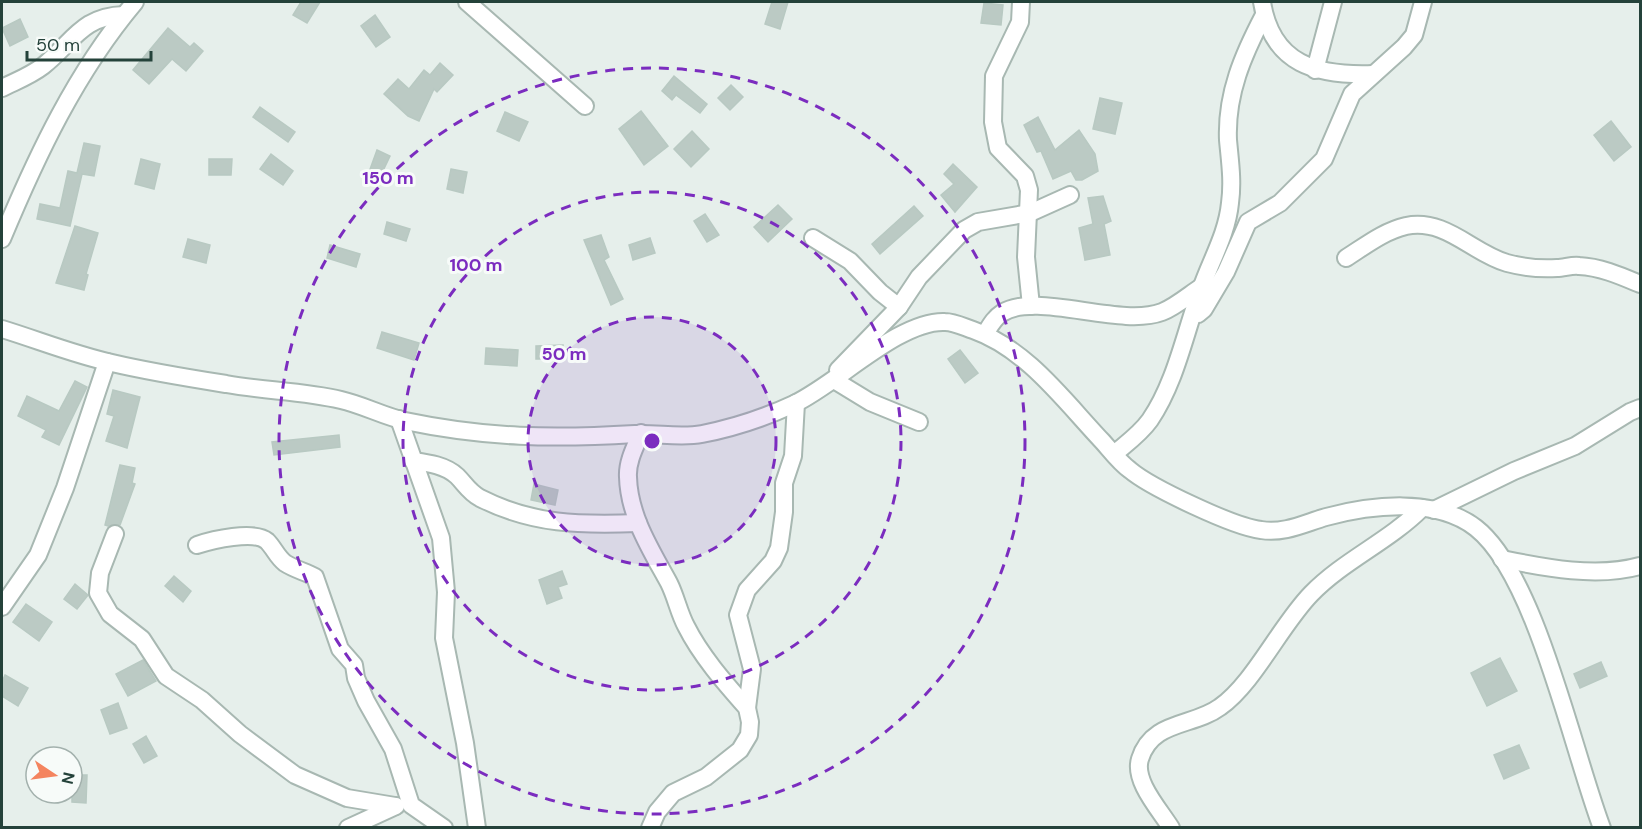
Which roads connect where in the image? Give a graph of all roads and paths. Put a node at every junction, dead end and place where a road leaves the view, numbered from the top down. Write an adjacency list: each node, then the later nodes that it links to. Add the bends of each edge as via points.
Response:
1 (135, 2): 7 (street)
2 (467, 2): 11 (street)
3 (1021, 2): 13 (street, via 1020,22 994,76 994,130 998,148 1024,176)
4 (1333, 2): 8 (street)
5 (1423, 2): 9 (street, via 1414,35)
6 (1263, 8): 8 (street, via 1270,33 1280,47); 18 (street, via 1232,93 1228,139 1230,206 1220,244)
7 (124, 15): 10 (street, via 105,15 83,27 29,76); 15 (street, via 100,45 38,156)
8 (1315, 70): 9 (street, via 1329,74)
9 (1373, 74): 21 (street, via 1352,94 1331,149 1312,174 1281,203 1248,222 1226,272 1204,309)
10 (2, 88)
11 (585, 106)
12 (1070, 195): 13 (street)
13 (1030, 213): 19 (street, via 1026,257); 20 (street, via 978,222 964,230 919,277)
14 (813, 238): 20 (street, via 850,261)
15 (2, 239)
16 (1346, 258): 17 (street, via 1381,235 1408,225 1458,235 1486,254 1507,262 1541,268 1594,268)
17 (1641, 284)
18 (1201, 288): 19 (street, via 1161,312 1138,315); 21 (street)
19 (1031, 306): 23 (street, via 1004,312)
20 (899, 307): 25 (street)
21 (1190, 321): 31 (street, via 1151,418 1138,435)
22 (2, 329): 24 (street)
23 (985, 334): 25 (street, via 945,322 907,331); 31 (street, via 1035,371)
24 (107, 362): 28 (street, via 231,385 346,400); 39 (street, via 38,555)
25 (829, 383): 26 (street); 29 (street)
26 (796, 403): 30 (street, via 697,435); 40 (street, via 793,456 784,483 779,548 740,602 738,615 752,669)
27 (1641, 408): 33 (street, via 1575,446)
28 (399, 419): 30 (street, via 517,438); 32 (street)
29 (919, 422)
30 (641, 434): 34 (street, via 627,474)
31 (1114, 454): 33 (street, via 1130,471 1185,501 1261,531 1286,530 1352,511)
32 (413, 461): 34 (street, via 446,468 470,491 491,503 552,523); 44 (street, via 441,538 446,592 444,638)
33 (1428, 509): 37 (street, via 1479,530); 46 (street, via 1343,566 1310,595 1238,692 1219,709 1169,726 1149,741 1139,761 1141,779)
34 (638, 523): 40 (street, via 686,626)
35 (115, 534): 41 (street, via 100,573 98,593 110,614 142,639 166,676 295,775 347,798)
36 (197, 545): 41 (street, via 258,536 287,565 315,577 340,650 354,665 366,701 393,749)
37 (1502, 559): 38 (street, via 1592,572); 47 (street, via 1534,623)
38 (1641, 566)
39 (2, 607)
40 (747, 708): 45 (street, via 749,735 740,750 706,777 673,793)
41 (403, 805): 42 (street); 43 (street)
42 (348, 828)
43 (444, 828)
44 (477, 828)
45 (650, 828)
46 (1171, 828)
47 (1602, 828)

